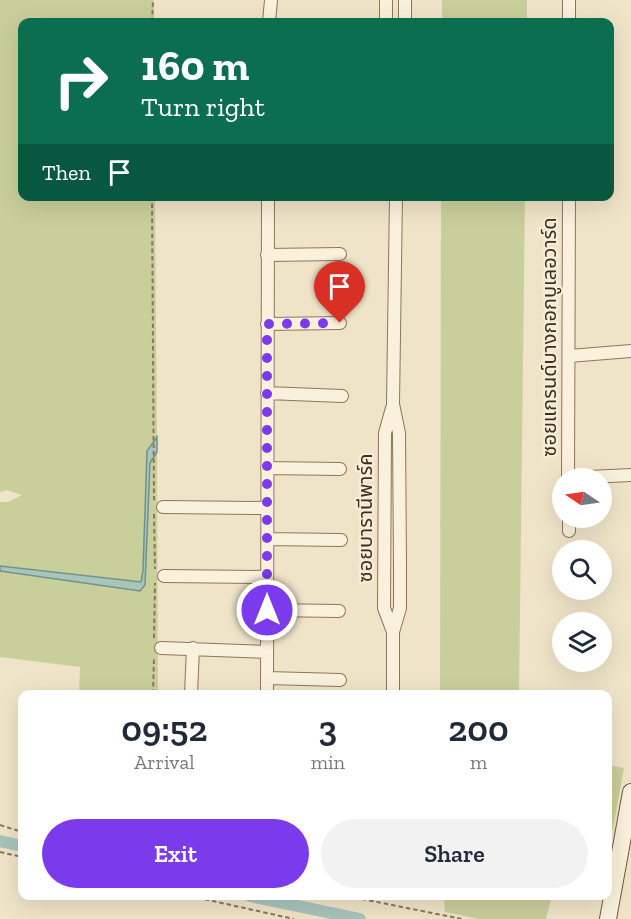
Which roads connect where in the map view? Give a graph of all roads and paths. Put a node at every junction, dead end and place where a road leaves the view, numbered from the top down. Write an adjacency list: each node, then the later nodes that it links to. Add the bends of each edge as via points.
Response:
1 (153, 0): 6 (path)
2 (271, 0): 7 (street)
3 (386, 0): 8 (street)
4 (405, 0): 9 (street)
5 (569, 0): 10 (street)
6 (152, 18)
7 (269, 18)
8 (386, 18)
9 (405, 18)
10 (569, 18)
11 (152, 201): 36 (path)
12 (267, 201): 16 (street)
13 (396, 201): 44 (street, ซอยบารานีพาร์ค, via 393,404 385,433 384,608 393,632)
14 (569, 201): 20 (street, ซอยแกรนด์บางกอกบูเลอวาร์ด)
15 (340, 254): 16 (street)
16 (267, 255): 18 (street)
17 (340, 323): 18 (street)
18 (267, 324): 21 (street)
19 (631, 351): 20 (street)
20 (569, 356): 24 (street, ซอยแกรนด์บางกอกบูเลอวาร์ด)
21 (267, 393): 22 (street); 23 (street)
22 (342, 396)
23 (267, 468): 25 (street); 29 (street)
24 (568, 468)
25 (340, 470)
26 (631, 475): 27 (street)
27 (612, 476)
28 (163, 507): 29 (street)
29 (267, 508): 30 (street)
30 (267, 539): 31 (street); 33 (street)
31 (341, 540)
32 (164, 576): 33 (street)
33 (267, 577): 34 (street)
34 (267, 610): 35 (street); 38 (street)
35 (339, 611)
36 (156, 648): 37 (street); 41 (path)
37 (193, 648): 38 (street); 42 (street)
38 (267, 652): 39 (street)
39 (267, 678): 40 (street); 43 (street)
40 (340, 680)
41 (153, 690)
42 (191, 690)
43 (267, 690)
44 (393, 690)
45 (631, 792): 48 (main road)
46 (0, 825): 47 (path)
47 (18, 831)
48 (623, 838): 51 (main road); 54 (main road)
49 (0, 852): 50 (path)
50 (18, 856)
51 (631, 860)
52 (208, 900): 56 (path)
53 (367, 900): 57 (path)
54 (612, 900)
55 (612, 900): 58 (main road)
56 (294, 919)
57 (462, 919)
58 (608, 919)

